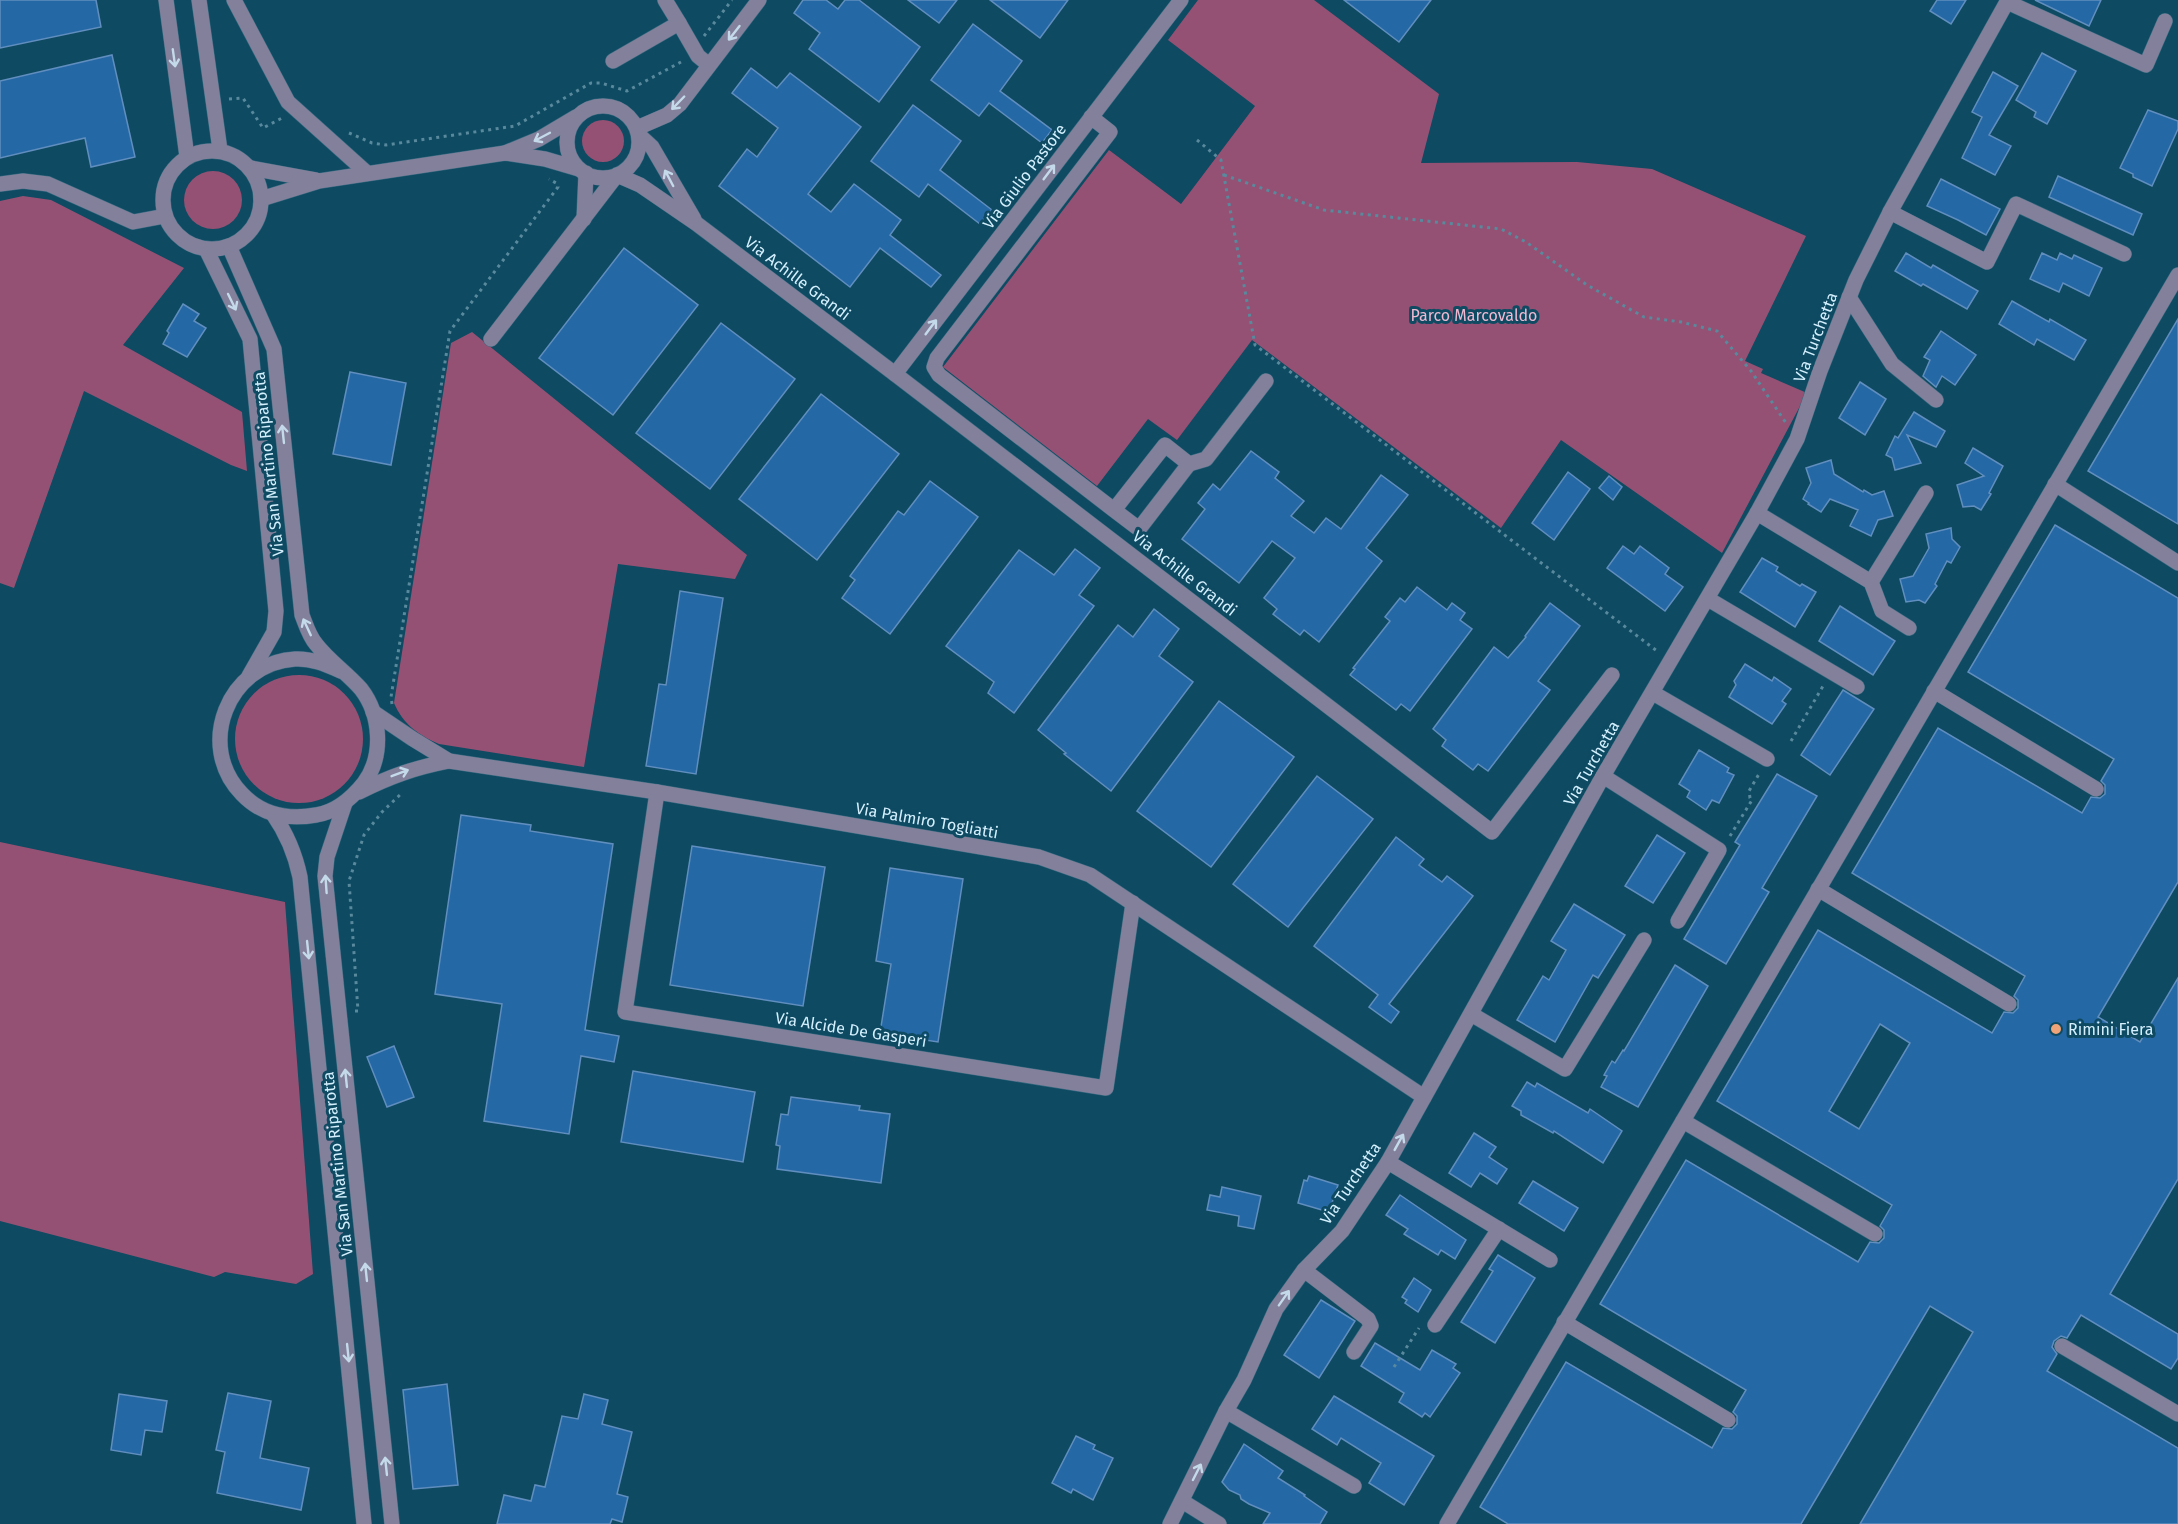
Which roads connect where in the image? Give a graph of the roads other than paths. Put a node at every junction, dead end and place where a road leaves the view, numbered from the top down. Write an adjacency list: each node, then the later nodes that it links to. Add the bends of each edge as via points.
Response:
1 (166, 0): 17 (street, one-way to 17)
2 (199, 0): 15 (street)
3 (234, 0): 20 (street, via 288,102)
4 (665, 0): 9 (street)
5 (759, 0): 11 (street, one-way to 11)
6 (2008, 1): 8 (street, via 2146,65); 25 (street, Via Turchetta)
7 (1172, 3): 13 (street, Via Giulio Pastore)
8 (2165, 21)
9 (679, 23): 10 (street); 11 (street, via 698,56)
10 (613, 61)
11 (709, 65): 14 (street, one-way to 14, via 680,104)
12 (576, 117): 14 (street, Via Achille Grandi, via 604,105 624,112); 16 (street, Via Achille Grandi, one-way to 16); 19 (street, via 567,138 568,149)
13 (1091, 117): 35 (street, Via Giulio Pastore, one-way to 13); 41 (street, via 1110,132 934,367 939,375)
14 (638, 131): 21 (street, via 637,154); 28 (street, Via Achille Grandi, one-way to 14, via 652,147)
15 (220, 150): 17 (street, via 207,149); 18 (street)
16 (506, 153): 19 (street, Via Achille Grandi, via 545,159); 20 (street, Via Achille Grandi)
17 (187, 157): 26 (street, via 174,167 165,182)
18 (251, 168): 22 (street, Via Achille Grandi); 24 (street, via 259,183)
19 (582, 171): 21 (street, Via Achille Grandi, via 596,177); 27 (street)
20 (368, 174): 22 (street, Via Achille Grandi)
21 (617, 175): 27 (street); 28 (street, Via Achille Grandi, via 640,185)
22 (319, 181): 24 (street, Via Achille Grandi)
23 (0, 184): 26 (street, via 48,184 133,222)
24 (261, 199): 29 (street, via 260,214 253,228)
25 (1890, 212): 31 (street, via 1987,262 2016,204); 33 (street, Via Turchetta)
26 (165, 216): 30 (street, via 181,239)
27 (585, 219): 34 (street)
28 (697, 224): 35 (street, Via Achille Grandi)
29 (230, 246): 30 (street); 49 (street, Via San Martino Riparotta, one-way to 29, via 314,643 302,615 274,350)
30 (207, 249): 51 (street, Via San Martino Riparotta, one-way to 51, via 250,339 276,611 273,632)
31 (2124, 254)
32 (2178, 276): 39 (street)
33 (1849, 297): 37 (street, via 1892,364); 42 (street, Via Turchetta, via 1797,439)
34 (491, 339)
35 (895, 374): 44 (street, Via Achille Grandi)
36 (1266, 381): 38 (street, via 1206,459)
37 (1936, 400)
38 (1189, 464): 41 (street, via 1164,445); 43 (street, via 1139,529)
39 (2055, 484): 45 (street); 53 (street)
40 (1926, 493): 46 (street)
41 (1114, 510): 43 (street)
42 (1757, 513): 46 (street); 47 (street, Via Turchetta)
43 (1129, 521): 44 (street)
44 (1113, 541): 50 (street, Via Achille Grandi, via 1492,832)
45 (2178, 563)
46 (1870, 582): 48 (street, via 1882,611)
47 (1708, 599): 52 (street); 54 (street, Via Turchetta)
48 (1909, 628)
49 (343, 672): 51 (street, via 320,662 295,659 271,664); 55 (street, via 361,690)
50 (1612, 675)
51 (249, 676): 62 (street, via 232,694 222,716 221,756 234,786 251,803)
52 (1857, 687)
53 (1934, 691): 59 (street); 63 (street)
54 (1653, 693): 56 (street); 58 (street, Via Turchetta)
55 (373, 712): 57 (street, Via Palmiro Togliatti); 61 (street, via 378,734 376,756 368,777)
56 (1767, 759)
57 (449, 760): 60 (street, Via Palmiro Togliatti); 61 (street, one-way to 57, via 387,778)
58 (1603, 776): 65 (street, via 1719,850); 68 (street, Via Turchetta)
59 (2096, 789)
60 (657, 792): 64 (street, Via Palmiro Togliatti, via 1040,857 1090,875); 64 (street, Via Alcide De Gasperi, via 625,1012 1106,1088)
61 (350, 799): 62 (street, via 314,816); 87 (street, Via San Martino Riparotta, one-way to 61, via 325,876 327,857)
62 (273, 814): 86 (street, Via San Martino Riparotta, one-way to 86, via 295,854 300,877)
63 (1818, 890): 67 (street); 70 (street)
64 (1133, 903): 69 (street, Via Palmiro Togliatti)
65 (1678, 921)
66 (1644, 940): 68 (street, via 1565,1069)
67 (2009, 1004)
68 (1471, 1014): 69 (street, Via Turchetta)
69 (1424, 1097): 71 (street, Via Turchetta, one-way to 69)
70 (1683, 1120): 73 (street); 76 (street)
71 (1388, 1162): 72 (street); 75 (street, Via Turchetta, via 1342,1231)
72 (1498, 1228): 74 (street); 77 (street)
73 (1875, 1234)
74 (1550, 1260)
75 (1304, 1270): 79 (street, via 1368,1319 1371,1326); 80 (street, Via Turchetta, one-way to 75, via 1276,1309)
76 (1564, 1322): 82 (street); 85 (street)
77 (1436, 1324)
78 (2062, 1346): 81 (street)
79 (1354, 1352)
80 (1226, 1411): 83 (street); 84 (street, Via Turchetta, one-way to 80)
81 (2178, 1414)
82 (1728, 1420)
83 (1354, 1486)
84 (1182, 1501): 88 (street, Via Turchetta); 89 (street)
85 (1449, 1523)
86 (364, 1524)
87 (392, 1524)
88 (1170, 1524)
89 (1219, 1524)

